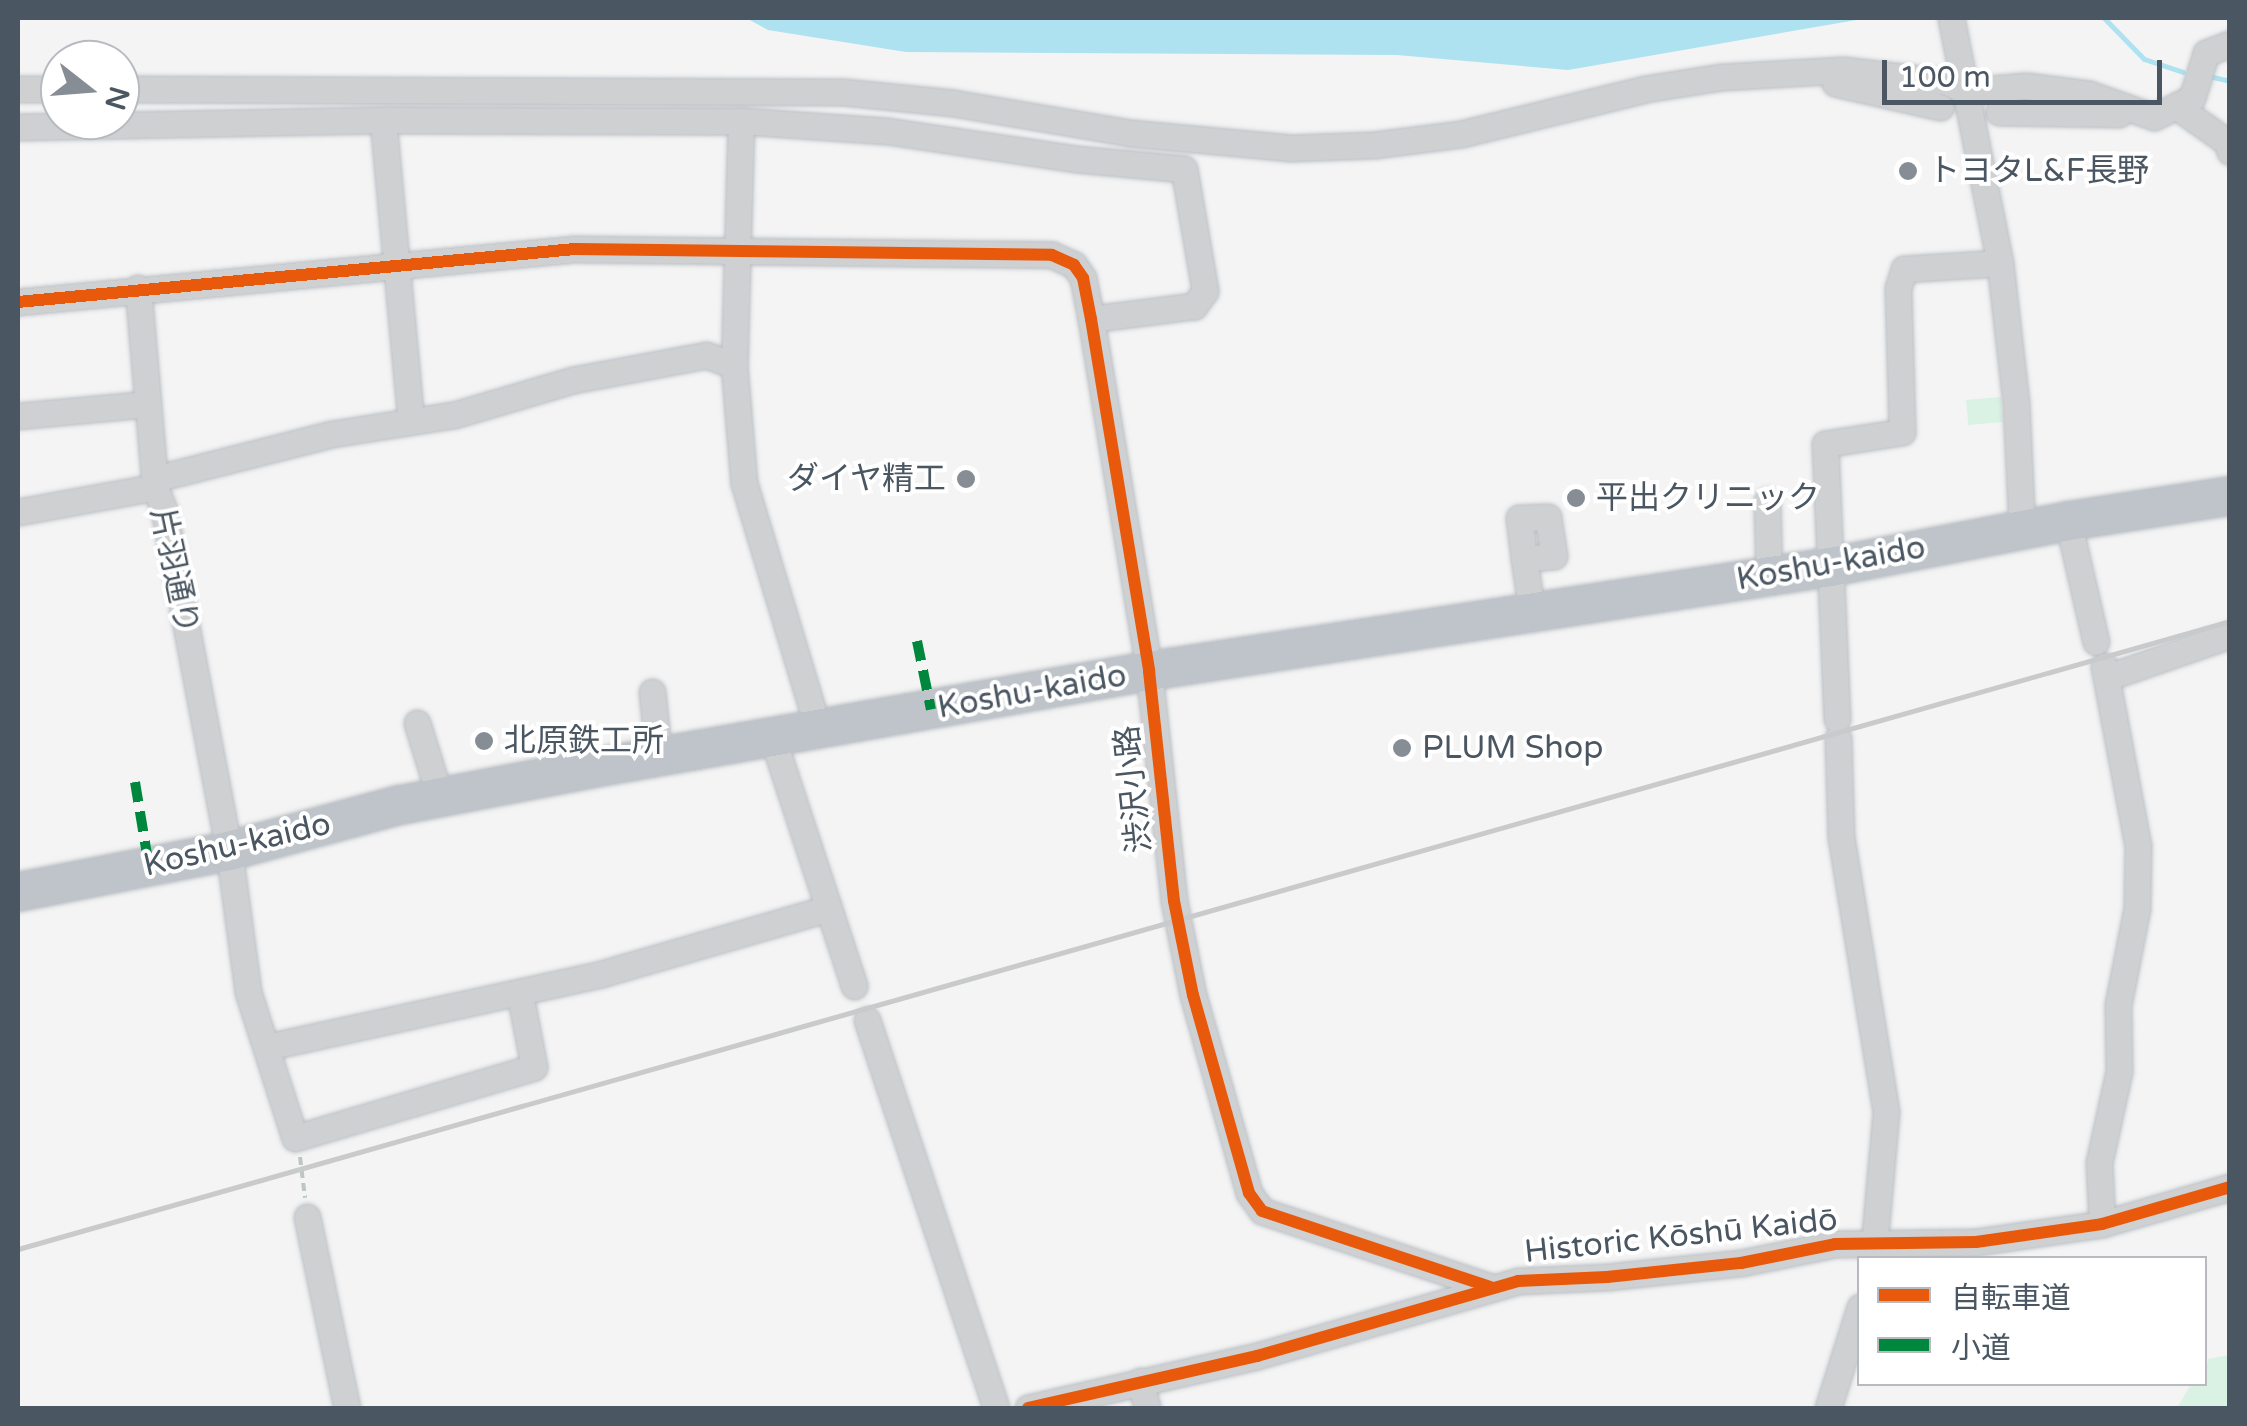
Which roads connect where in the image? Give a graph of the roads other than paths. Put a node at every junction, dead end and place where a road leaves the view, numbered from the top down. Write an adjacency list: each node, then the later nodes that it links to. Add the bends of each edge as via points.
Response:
1 (1951, 18): 4 (street)
2 (2230, 44): 7 (street, via 2206,53 2192,98)
3 (1791, 72): 4 (street, via 1844,70); 5 (street, via 1645,89 1461,134 1290,148 1130,134 843,92); 6 (street)
4 (1964, 84): 7 (street, via 2089,94); 14 (street)
5 (140, 89)
6 (1940, 107)
7 (2165, 111): 8 (street); 12 (street, via 2227,142)
8 (1999, 112)
9 (384, 120): 10 (street); 11 (street); 15 (street)
10 (741, 122): 13 (street); 18 (street, via 887,131 1184,170 1206,291 1194,306)
11 (18, 127)
12 (2230, 152)
13 (734, 249): 15 (street, 渋沢小路, via 575,248); 18 (street, 渋沢小路, via 1052,255 1074,265 1083,278); 19 (street)
14 (2000, 263): 28 (street); 30 (street, via 1904,269 1899,275 1902,432 1825,444)
15 (398, 264): 16 (street, 渋沢小路); 22 (street)
16 (138, 288): 17 (street, 渋沢小路); 20 (street, 片羽通り)
17 (18, 302)
18 (1091, 319): 35 (street, 渋沢小路)
19 (734, 364): 22 (street, via 706,355); 38 (street, via 744,483)
20 (147, 404): 21 (street); 23 (street, 片羽通り)
21 (18, 416)
22 (412, 420): 23 (street, via 332,434)
23 (155, 483): 26 (street); 42 (street, 片羽通り)
24 (2230, 496): 27 (highway, Koshu-kaido)
25 (1767, 501): 31 (street)
26 (18, 512)
27 (2068, 521): 28 (highway, Koshu-kaido); 34 (street)
28 (2022, 530): 30 (highway, Koshu-kaido)
29 (1524, 559): 32 (street)
30 (1830, 567): 31 (highway, Koshu-kaido); 53 (street, via 1841,837 1886,1112)
31 (1769, 576): 32 (highway, Koshu-kaido)
32 (1532, 611): 35 (highway, Koshu-kaido)
33 (2230, 635): 34 (street)
34 (2103, 661): 52 (street, via 2138,846 2137,908 2118,1005 2119,1071 2099,1164)
35 (1149, 671): 38 (highway, Koshu-kaido); 45 (street, 渋沢小路)
36 (652, 692): 40 (street)
37 (417, 723): 41 (street)
38 (820, 731): 39 (highway, Koshu-kaido)
39 (773, 739): 40 (highway, Koshu-kaido); 44 (street)
40 (660, 757): 41 (highway, Koshu-kaido)
41 (440, 798): 42 (highway, Koshu-kaido)
42 (230, 851): 43 (highway, Koshu-kaido); 49 (street, 片羽通り, via 248,992)
43 (18, 892)
44 (829, 908): 46 (street); 47 (street)
45 (1181, 928): 54 (street, Historic Kōshū Kaidō, via 1249,1194 1262,1211)
46 (854, 986)
47 (520, 994): 49 (street); 49 (street, 片羽通り, via 534,1067 295,1138)
48 (867, 1020): 58 (street)
49 (268, 1047)
50 (2230, 1187): 52 (street, Historic Kōshū Kaidō)
51 (308, 1217): 57 (street)
52 (2102, 1224): 53 (street, Historic Kōshū Kaidō)
53 (1874, 1251): 54 (street, Historic Kōshū Kaidō, via 1835,1244 1741,1263)
54 (1490, 1287): 56 (street, via 1256,1356)
55 (1857, 1316): 61 (street)
56 (1140, 1381): 59 (street); 60 (street)
57 (347, 1408)
58 (996, 1408)
59 (1028, 1408)
60 (1147, 1408)
61 (1828, 1408)

